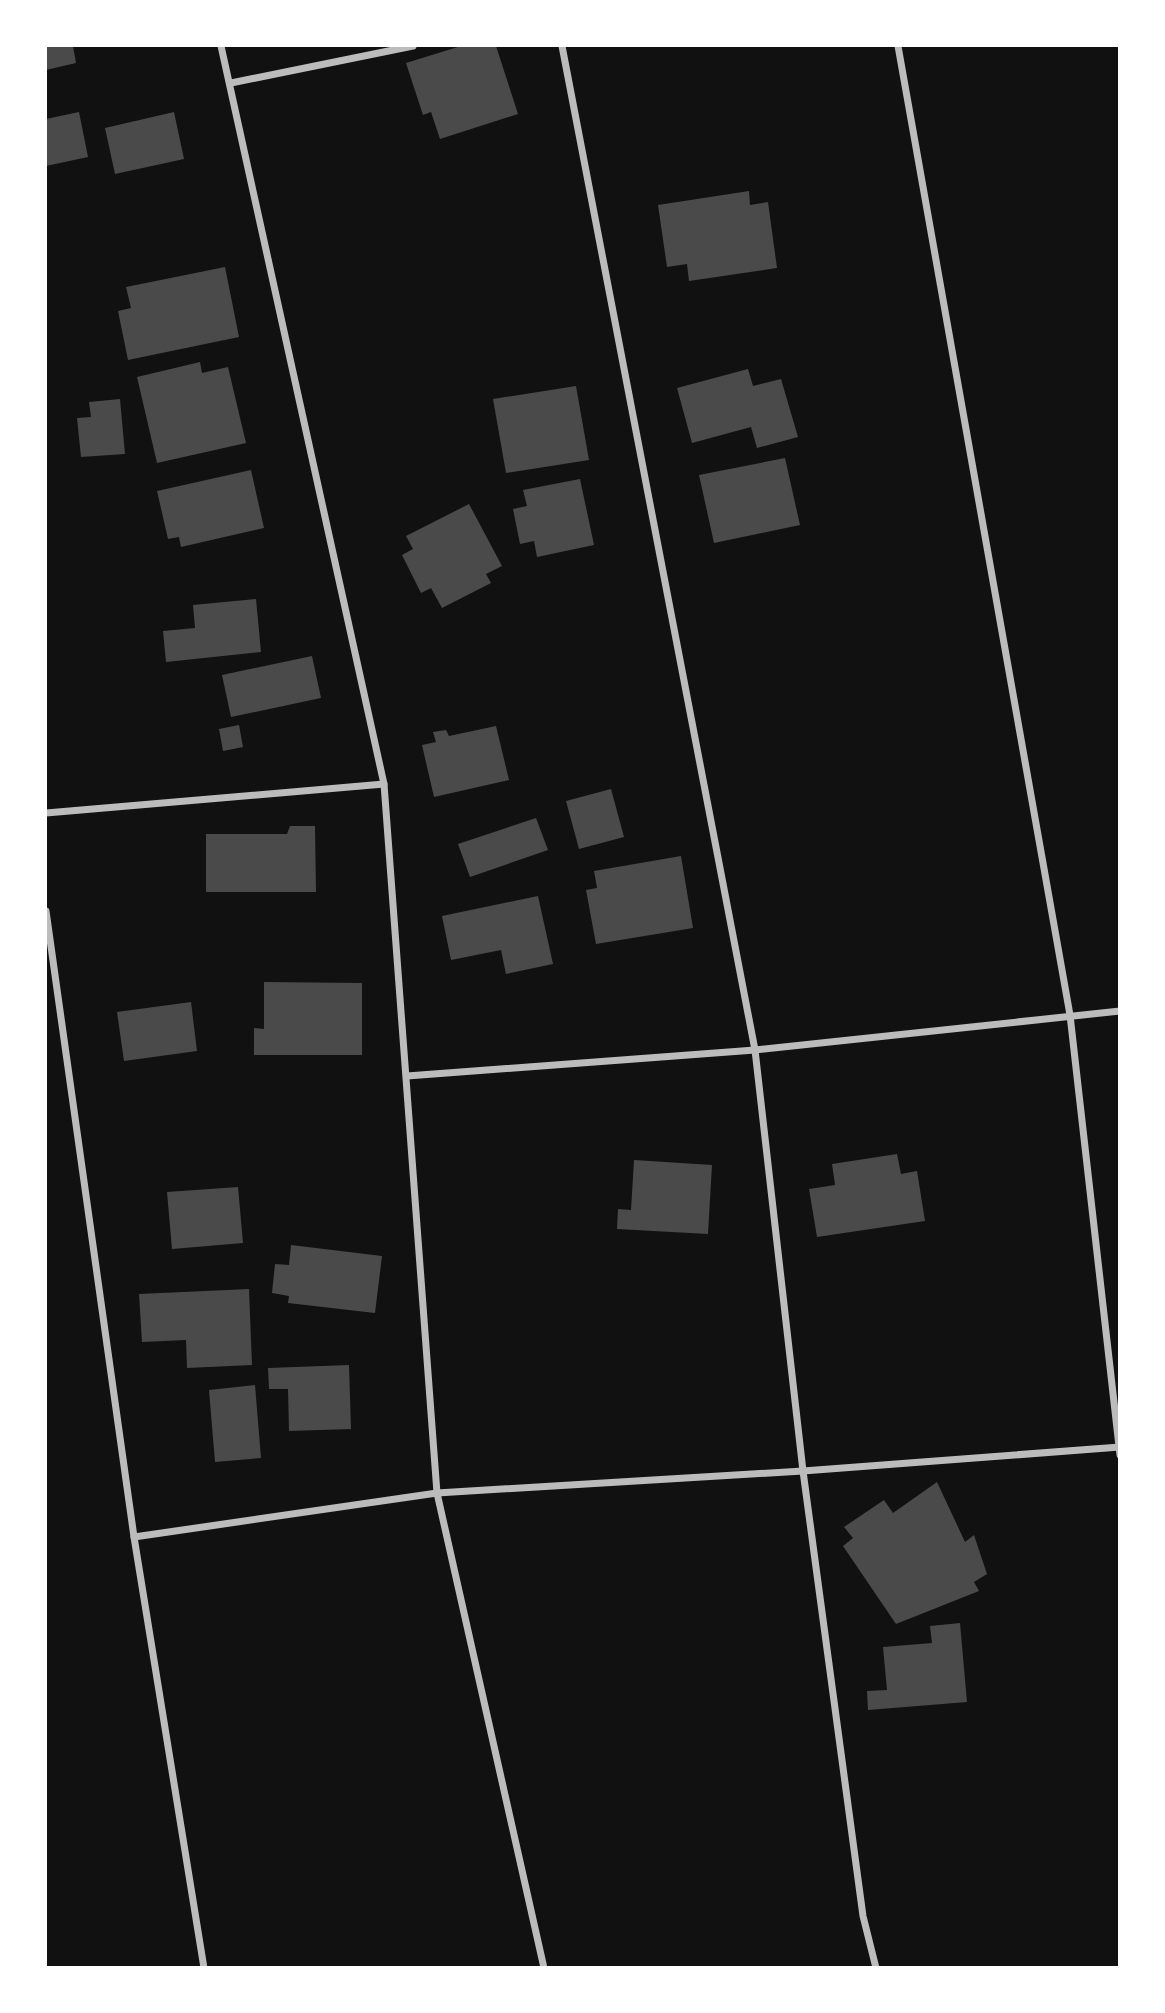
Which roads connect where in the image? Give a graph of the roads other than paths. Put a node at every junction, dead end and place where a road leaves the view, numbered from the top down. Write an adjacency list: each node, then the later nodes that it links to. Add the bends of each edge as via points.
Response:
1 (221, 46): 5 (street)
2 (413, 46): 5 (street)
3 (562, 46): 11 (street)
4 (898, 46): 10 (street)
5 (231, 83): 6 (street)
6 (384, 784): 7 (street); 12 (street)
7 (46, 813)
8 (46, 911): 16 (street)
9 (1119, 1011): 10 (street)
10 (1070, 1015): 11 (street); 13 (street)
11 (755, 1050): 12 (street); 14 (street)
12 (407, 1076): 15 (street)
13 (1119, 1450): 14 (street)
14 (803, 1471): 15 (street); 19 (street, via 863,1916)
15 (437, 1493): 16 (street); 18 (street)
16 (134, 1537): 17 (street)
17 (204, 1968)
18 (544, 1968)
19 (876, 1968)

